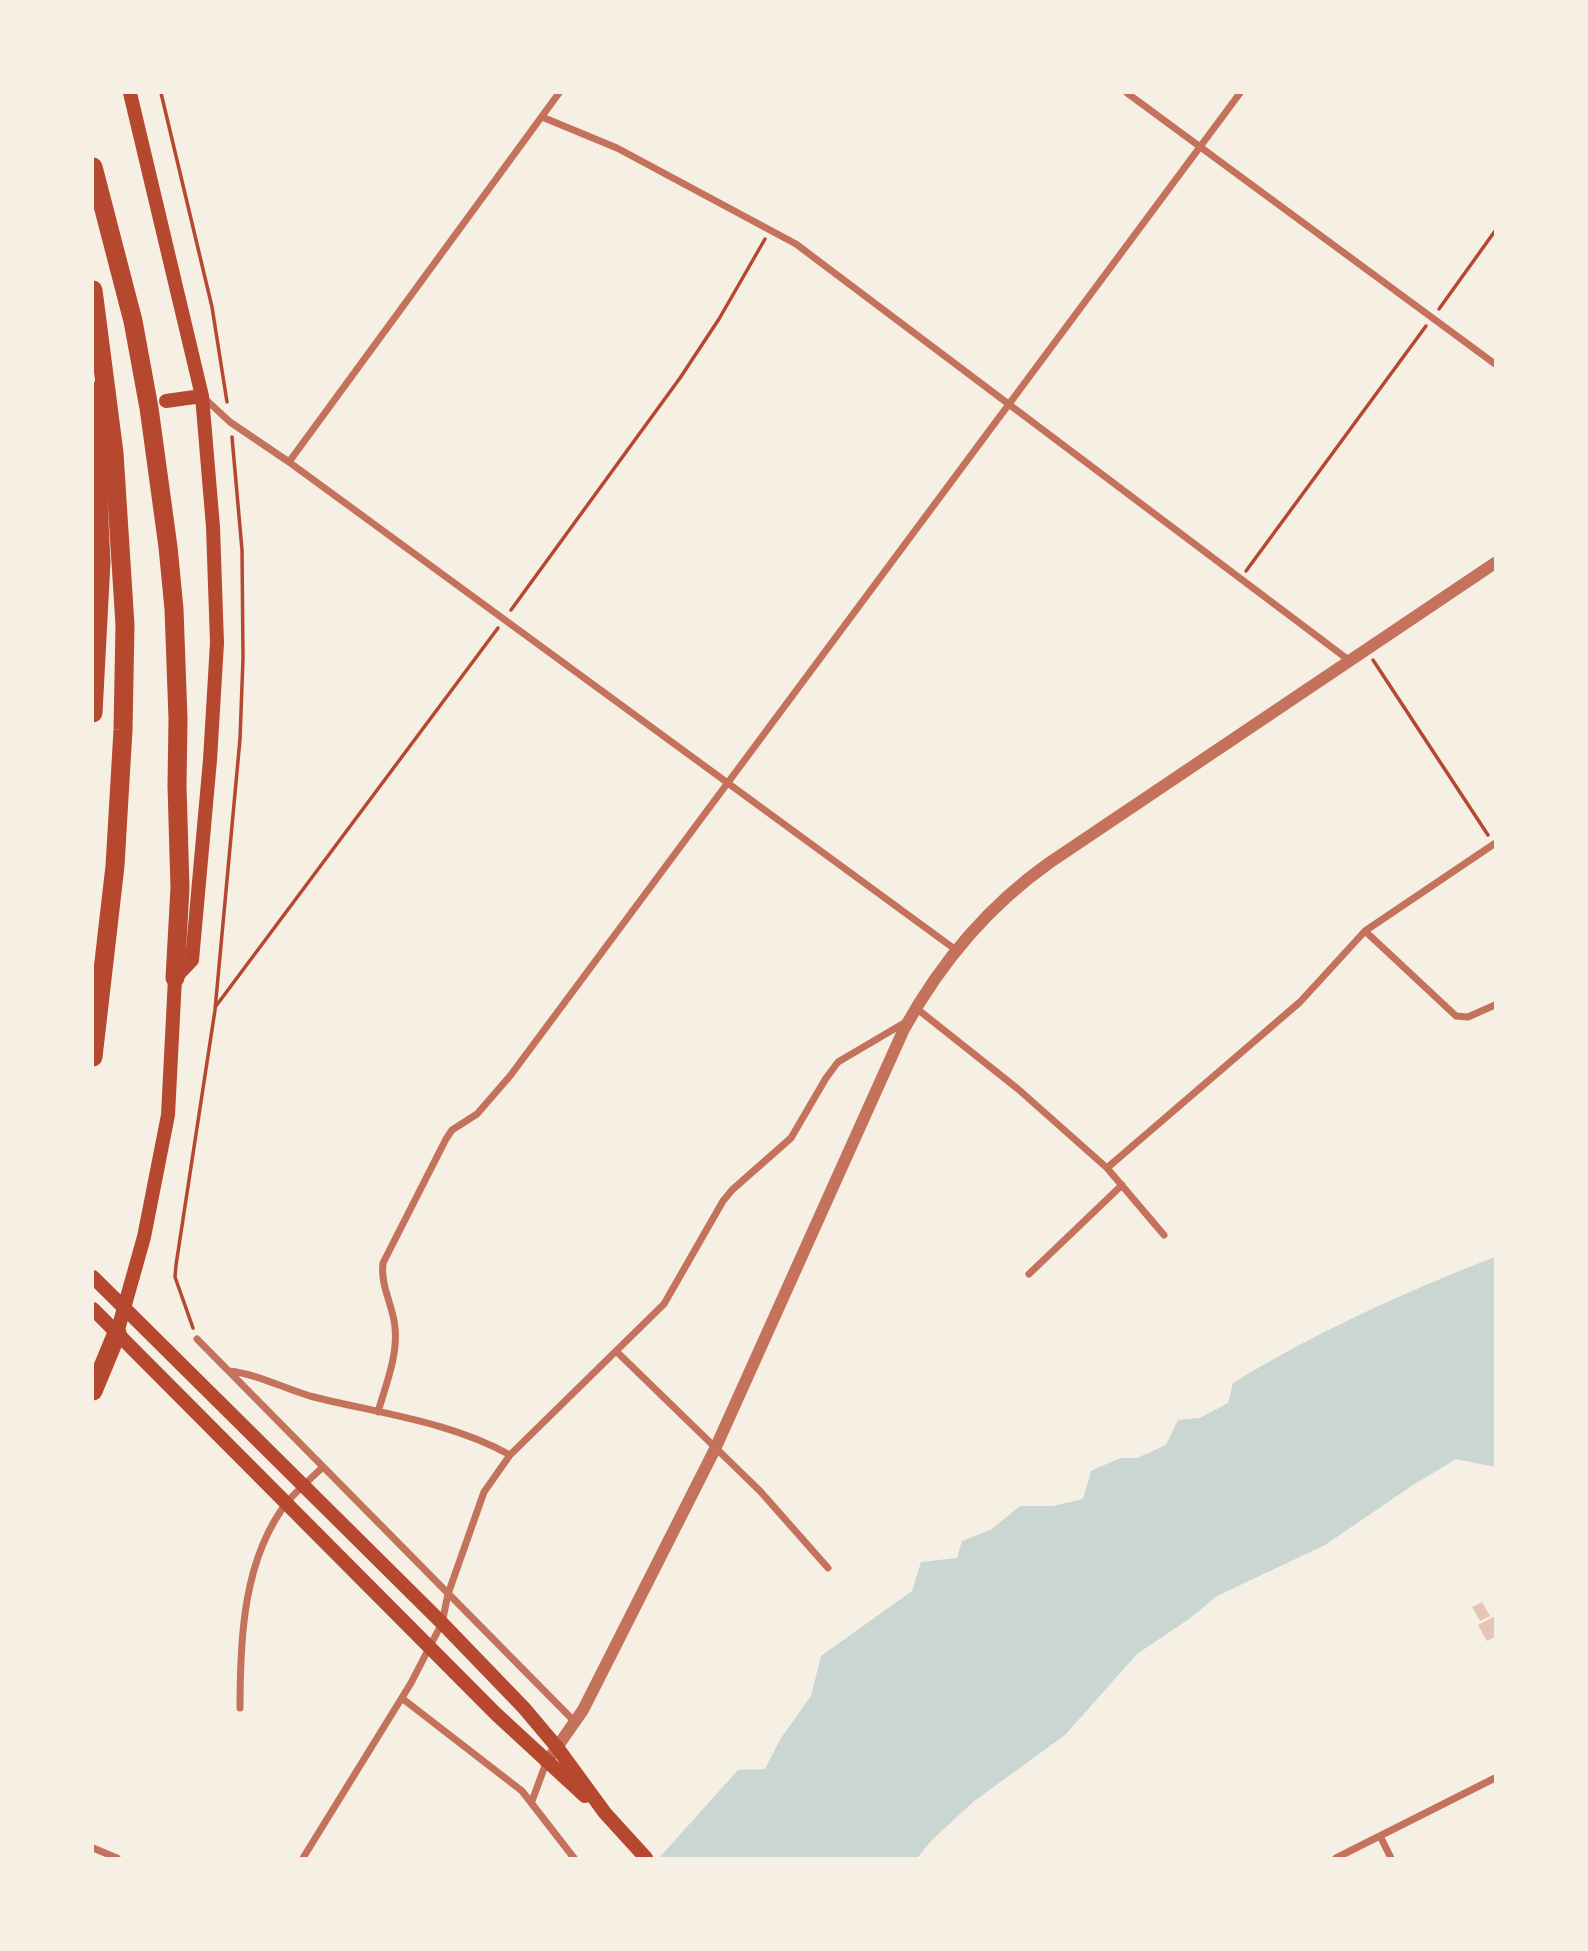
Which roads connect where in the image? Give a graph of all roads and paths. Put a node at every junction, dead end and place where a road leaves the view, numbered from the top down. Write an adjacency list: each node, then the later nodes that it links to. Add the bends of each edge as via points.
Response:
1 (130, 93): 13 (main road)
2 (559, 93): 5 (street)
3 (1127, 93): 6 (street)
4 (1240, 93): 6 (street)
5 (542, 117): 15 (street, via 617,148 778,233); 16 (street)
6 (1200, 147): 10 (street); 15 (street)
7 (93, 167): 26 (highway, via 133,321 168,547 178,719 180,888)
8 (1495, 231): 10 (path)
9 (93, 290): 12 (highway)
10 (1433, 316): 11 (street); 18 (path)
11 (1495, 364)
12 (105, 375): 21 (highway, via 94,420 102,562); 30 (highway, via 125,625 116,866)
13 (202, 396): 14 (main road); 16 (street, via 230,422); 26 (main road, via 217,643 192,960)
14 (166, 401)
15 (1009, 404): 18 (street); 22 (street)
16 (289, 462): 22 (street)
17 (1495, 563): 19 (street)
18 (1241, 578): 20 (street)
19 (1366, 650): 20 (street); 23 (path)
20 (1350, 660): 25 (street, via 1031,876 985,916)
21 (93, 713)
22 (728, 782): 25 (street); 43 (street, via 510,1076 477,1114 446,1139 383,1263 396,1342)
23 (1494, 844): 24 (street)
24 (1366, 930): 27 (street, via 1456,1016 1468,1017); 31 (street, via 1300,1002)
25 (956, 950): 28 (street)
26 (175, 978): 36 (main road, via 168,1115)
27 (1495, 1005)
28 (916, 1007): 29 (street); 31 (street)
29 (909, 1021): 40 (street, via 832,1069 791,1139 732,1190 664,1304); 44 (street)
30 (93, 1057)
31 (1107, 1168): 32 (street)
32 (1122, 1185): 33 (street); 34 (street)
33 (1164, 1235)
34 (1029, 1274)
35 (93, 1277): 36 (main road)
36 (125, 1307): 38 (main road); 47 (main road)
37 (93, 1309): 38 (main road)
38 (117, 1333): 42 (highway); 48 (main road)
39 (197, 1339): 41 (street)
40 (617, 1352): 44 (street); 45 (street)
41 (228, 1371): 43 (street); 46 (street)
42 (93, 1391)
43 (379, 1412): 45 (street, via 447,1430)
44 (715, 1449): 49 (street, via 785,1517); 55 (street)
45 (510, 1455): 50 (street, via 484,1492)
46 (323, 1467): 47 (street); 50 (street)
47 (304, 1485): 48 (street); 51 (main road)
48 (287, 1503): 52 (main road); 54 (street, via 263,1545 248,1593)
49 (828, 1568)
50 (449, 1594): 51 (street); 55 (street)
51 (442, 1623): 52 (street); 56 (main road)
52 (429, 1647): 53 (street); 57 (main road)
53 (403, 1699): 59 (street); 64 (street)
54 (240, 1708)
55 (575, 1723): 56 (street)
56 (556, 1746): 57 (street); 60 (main road)
57 (546, 1763): 59 (street); 60 (main road)
58 (1495, 1778): 61 (street)
59 (532, 1801): 65 (street)
60 (605, 1813): 66 (main road)
61 (1380, 1836): 67 (street); 68 (street)
62 (93, 1847): 63 (street)
63 (117, 1858)
64 (303, 1858)
65 (574, 1858)
66 (646, 1858)
67 (1336, 1858)
68 (1391, 1858)

